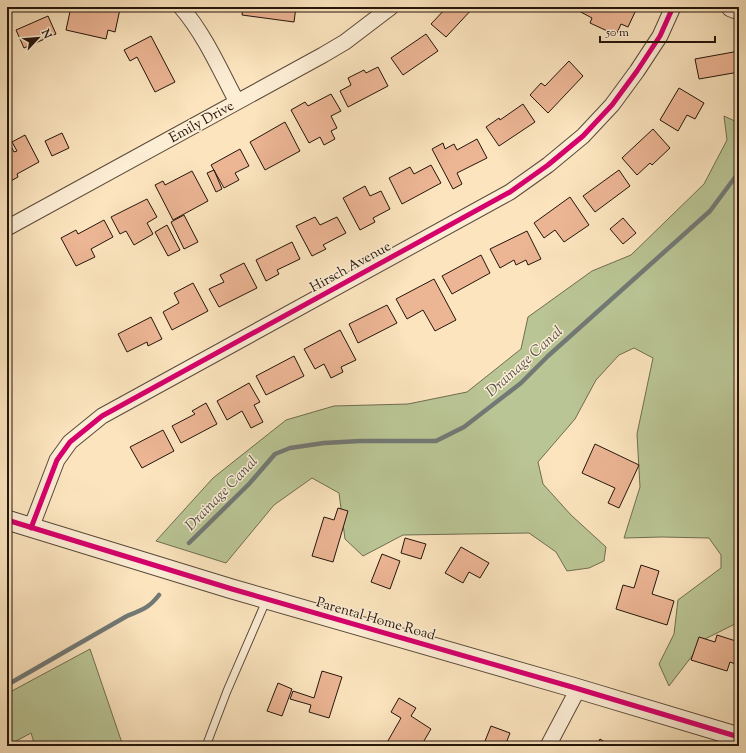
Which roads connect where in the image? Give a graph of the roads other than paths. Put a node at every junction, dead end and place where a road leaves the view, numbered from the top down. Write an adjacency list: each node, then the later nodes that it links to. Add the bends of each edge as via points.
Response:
1 (181, 7): 6 (street, via 206,44)
2 (391, 7): 6 (street, Emily Drive, via 345,42)
3 (673, 7): 9 (street, Hirsch Avenue, via 660,36 612,105 583,136 548,165 510,192 102,416 70,442 57,460)
4 (731, 7): 5 (street)
5 (739, 10)
6 (237, 102): 7 (street, Emily Drive)
7 (7, 228)
8 (7, 520): 9 (street, Parental Home Road)
9 (31, 528): 10 (street, Parental Home Road)
10 (267, 599): 11 (street, Parental Home Road); 13 (lane, via 226,691)
11 (578, 689): 12 (street, Parental Home Road); 14 (street)
12 (739, 737)
13 (206, 746)
14 (548, 746)

